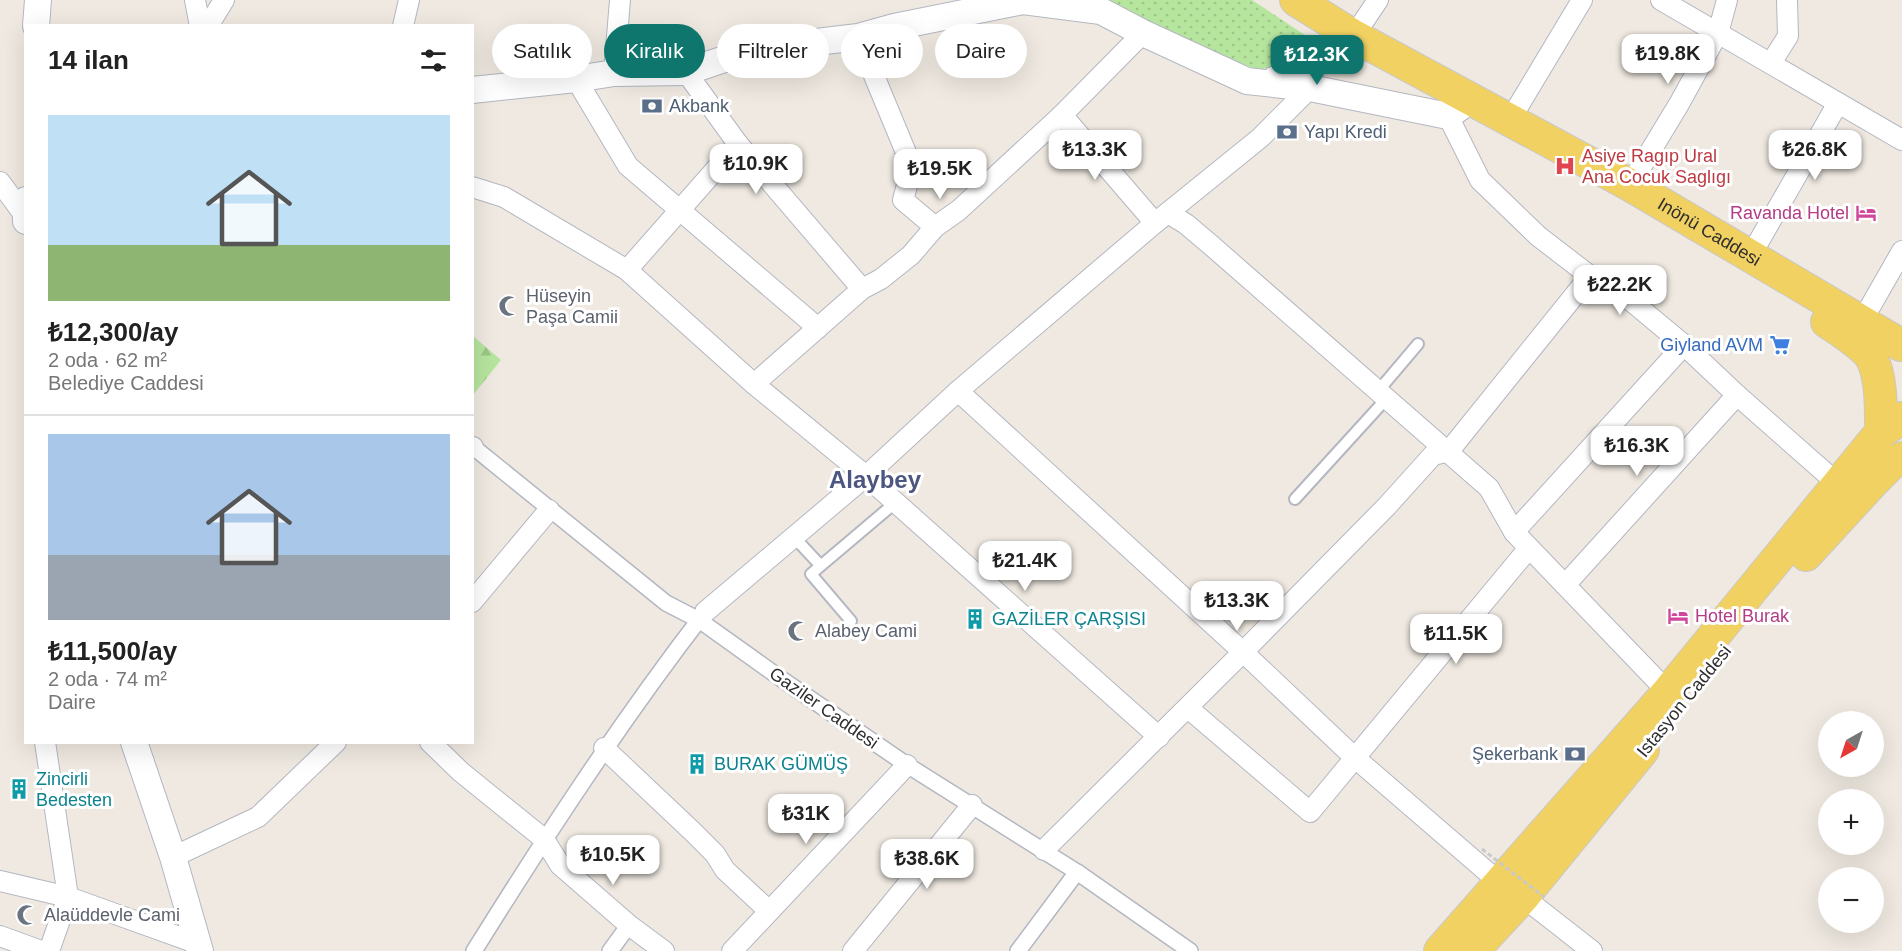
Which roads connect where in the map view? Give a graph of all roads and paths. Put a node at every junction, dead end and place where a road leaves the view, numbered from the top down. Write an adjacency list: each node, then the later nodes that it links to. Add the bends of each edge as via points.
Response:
1 (38, 0): 13 (street)
2 (195, 0): 14 (street)
3 (224, 0): 15 (street)
4 (409, 0): 16 (street)
5 (620, 0): 17 (street)
6 (1296, 0): 21 (main road, Inönü Caddesi)
7 (1378, 0): 21 (street)
8 (1582, 0): 35 (street)
9 (1660, 0): 20 (street)
10 (1727, 0): 20 (street)
11 (1787, 0): 23 (street, via 1788,36)
12 (1101, 5): 18 (street, via 1023,1); 19 (street)
13 (36, 24)
14 (200, 24)
15 (209, 24)
16 (404, 24)
17 (618, 24)
18 (909, 24)
19 (1143, 33): 29 (street); 34 (street)
20 (1718, 33): 23 (street); 39 (street)
21 (1352, 35): 29 (street, via 1343,52 1301,73); 33 (main road, Inönü Caddesi)
22 (841, 39): 24 (street, via 751,50)
23 (1770, 63): 32 (street)
24 (705, 66)
25 (604, 75): 28 (street)
26 (690, 78): 37 (street)
27 (875, 78): 44 (street, via 912,167 903,200)
28 (576, 79): 31 (street); 41 (street, via 628,166)
29 (1247, 81): 30 (street)
30 (1310, 88): 33 (street); 43 (street, via 1260,138)
31 (474, 90)
32 (1838, 103): 36 (street); 45 (street)
33 (1460, 108): 35 (main road, Inönü Caddesi); 48 (street, via 1480,180 1538,236)
34 (1062, 116): 43 (street); 44 (street)
35 (1510, 120): 39 (main road, Inönü Caddesi)
36 (1902, 140)
37 (738, 144): 41 (street); 49 (street)
38 (0, 182): 42 (street)
39 (1630, 184): 45 (main road, via 1682,196); 54 (main road, Inönü Caddesi); 55 (main road, via 1660,214 1845,334)
40 (474, 188): 47 (street, via 504,197)
41 (680, 209): 47 (street); 51 (street)
42 (24, 215)
43 (1162, 218): 57 (street); 58 (street, via 1186,224)
44 (935, 227): 49 (street, via 911,255)
45 (1759, 241): 50 (main road)
46 (1902, 251): 50 (street)
47 (627, 270): 56 (street)
48 (1590, 276): 53 (street, via 1605,287 1616,289); 62 (street)
49 (862, 289): 51 (street)
50 (1870, 307): 54 (main road)
51 (818, 328): 56 (street)
52 (1418, 344): 58 (lane)
53 (1684, 345): 59 (street); 69 (street)
54 (1902, 348): 55 (main road)
55 (1871, 357): 60 (main road)
56 (754, 384): 64 (street)
57 (958, 391): 64 (street); 77 (street)
58 (1383, 394): 62 (street); 66 (lane)
59 (1737, 395): 65 (street); 73 (street)
60 (1891, 425): 65 (main road)
61 (474, 448): 68 (street, Gaziler Caddesi)
62 (1449, 451): 69 (street, via 1489,488); 77 (street, via 1433,454)
63 (1902, 458): 95 (main road, Istasyon Caddesi, via 1873,482 1815,545)
64 (866, 476): 67 (street); 70 (street)
65 (1838, 484): 78 (main road)
66 (1295, 499)
67 (896, 502): 72 (lane); 80 (street)
68 (549, 510): 74 (street); 75 (street, Gaziler Caddesi, via 666,603)
69 (1514, 532): 71 (street)
70 (794, 537): 72 (lane); 75 (street)
71 (1529, 548): 73 (street); 86 (street)
72 (820, 565): 76 (lane, via 811,574)
73 (1565, 585): 78 (street)
74 (474, 600)
75 (702, 616): 85 (street); 87 (street, Gaziler Caddesi, via 792,687)
76 (851, 621)
77 (1243, 652): 79 (street); 86 (street)
78 (1668, 692): 95 (main road)
79 (1188, 708): 80 (street); 86 (street, via 1310,812)
80 (1159, 737): 91 (street)
81 (45, 744): 96 (street)
82 (135, 744): 92 (street)
83 (334, 744): 92 (street, via 258,817)
84 (431, 744): 89 (street)
85 (604, 748): 89 (street); 97 (street)
86 (1354, 757): 95 (street)
87 (907, 765): 88 (street, Gaziler Caddesi); 97 (street)
88 (972, 805): 91 (street, Gaziler Caddesi); 107 (street)
89 (544, 839): 98 (street, via 560,865); 103 (street)
90 (1482, 849): 95 (path, bridge)
91 (1044, 850): 93 (street, Gaziler Caddesi)
92 (173, 857): 100 (street)
93 (1077, 872): 108 (street); 109 (street, Gaziler Caddesi)
94 (0, 880): 96 (street)
95 (1522, 892): 110 (main road); 111 (main road, Istasyon Caddesi); 112 (street)
96 (68, 897): 100 (street); 102 (street)
97 (769, 911): 106 (street)
98 (629, 925): 104 (street); 105 (street)
99 (0, 936): 101 (street)
100 (198, 947)
101 (41, 951)
102 (49, 951)
103 (474, 951)
104 (610, 951)
105 (664, 951)
106 (732, 951)
107 (853, 951)
108 (1018, 951)
109 (1190, 951)
110 (1440, 951)
111 (1473, 951)
112 (1592, 951)

